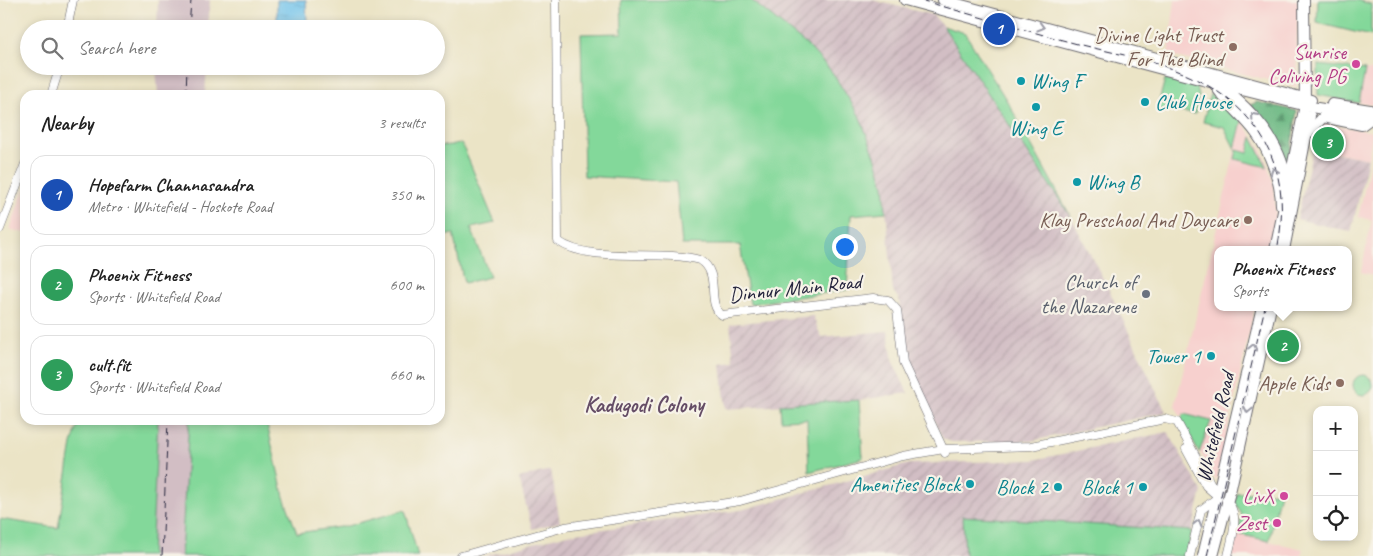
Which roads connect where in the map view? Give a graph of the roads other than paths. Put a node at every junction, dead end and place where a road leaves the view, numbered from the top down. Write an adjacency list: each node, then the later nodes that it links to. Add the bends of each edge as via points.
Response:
1 (73, 0): 7 (street)
2 (556, 0): 23 (street, Dinnur Main Road, via 558,241 567,248 587,251 700,260 710,271 716,310 722,315 873,298 888,300 897,310 903,363)
3 (905, 0): 9 (main road)
4 (943, 0): 11 (main road, one-way to 11)
5 (1304, 0): 11 (main road, via 1303,44)
6 (1310, 0): 11 (main road)
7 (69, 20)
8 (57, 75): 10 (street)
9 (1216, 84): 11 (main road); 16 (main road, one-way to 9, via 1285,170 1268,133 1250,111); 17 (main road, one-way to 9, via 1276,174 1264,147 1257,134 1222,98)
10 (53, 90)
11 (1308, 102): 12 (main road); 13 (main road); 14 (main road); 16 (main road)
12 (1373, 110)
13 (1373, 117): 14 (main road, via 1362,125 1322,117)
14 (1307, 135): 20 (main road)
15 (20, 177): 18 (street)
16 (1288, 191): 17 (main road)
17 (1282, 218): 19 (main road)
18 (0, 229)
19 (1276, 246)
20 (1285, 246)
21 (1261, 311): 24 (main road, Whitefield Road, one-way to 21)
22 (1270, 311): 24 (main road, Whitefield Road, one-way to 24)
23 (942, 451): 24 (street, via 1032,450 1169,423 1175,428 1206,486); 25 (street, via 903,456 740,501 565,527)
24 (1223, 499): 26 (street, one-way to 24, via 1201,510); 27 (main road, Whitefield Road); 28 (main road, Whitefield Road); 29 (street, via 1235,521)
25 (461, 556)
26 (1190, 556)
27 (1203, 556)
28 (1213, 556)
29 (1228, 556)

